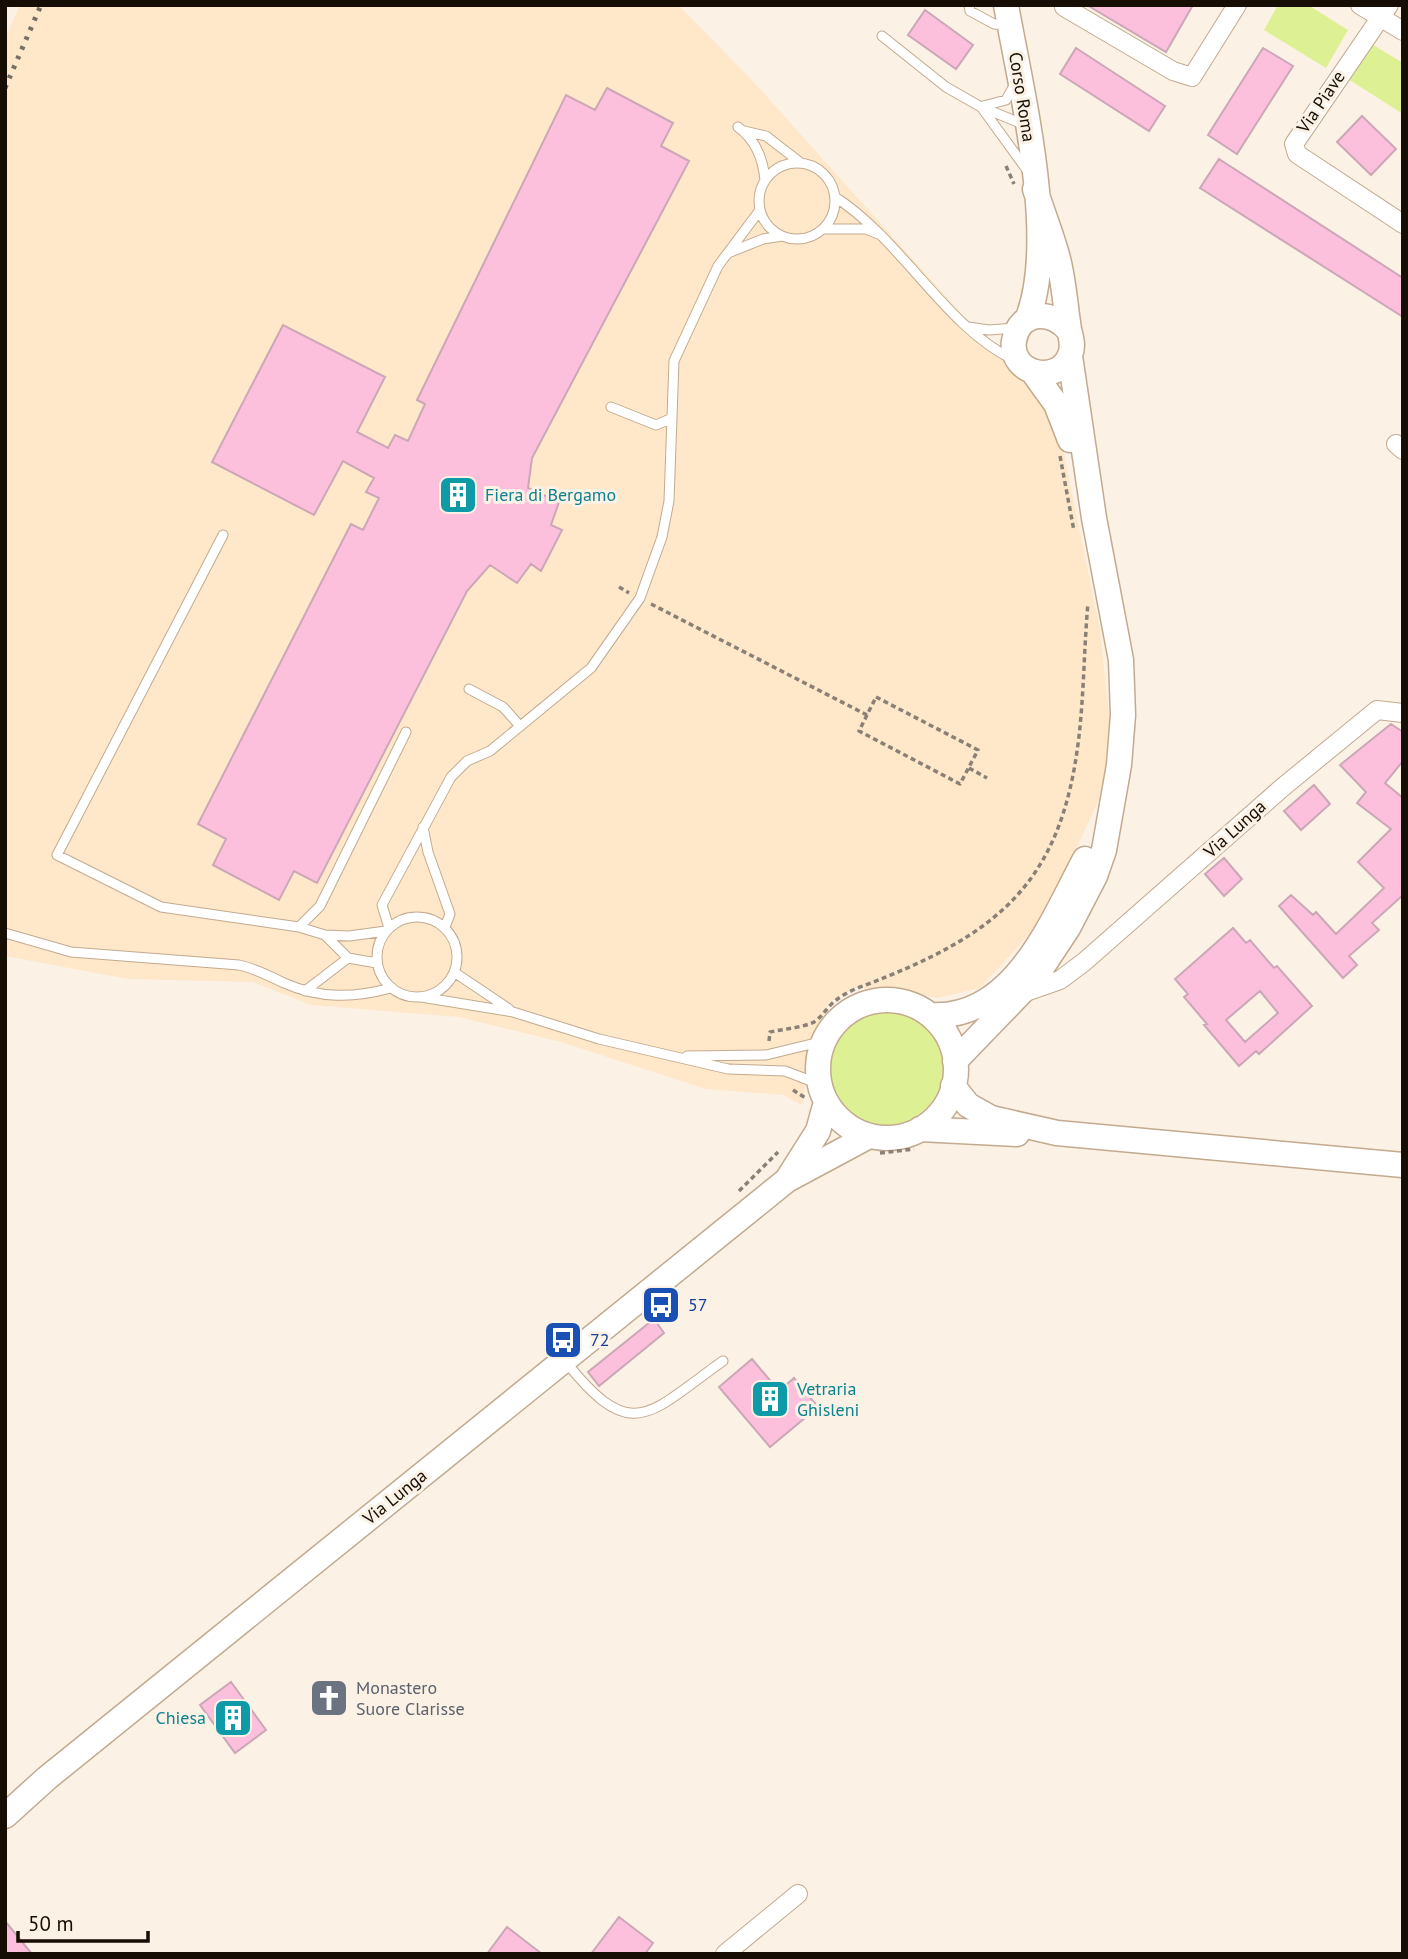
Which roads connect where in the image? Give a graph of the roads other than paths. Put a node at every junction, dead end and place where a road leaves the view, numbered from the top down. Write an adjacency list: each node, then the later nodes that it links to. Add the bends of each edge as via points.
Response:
1 (969, 5): 6 (lane, via 970,11 994,24)
2 (1237, 5): 4 (street, via 1192,77 1172,71)
3 (1360, 5): 5 (street)
4 (1064, 7)
5 (1384, 11): 7 (street); 17 (street, Via Piave, via 1294,144 1297,154)
6 (1008, 15): 9 (street, Corso Roma)
7 (1403, 31)
8 (882, 36): 10 (lane, via 946,87)
9 (1019, 77): 10 (lane, via 1006,100); 11 (street, Corso Roma)
10 (981, 107): 11 (lane); 14 (lane)
11 (1028, 126): 14 (street, Corso Roma)
12 (801, 163): 13 (lane, via 781,166); 13 (lane, via 766,136 741,129 764,161); 15 (lane, via 828,178)
13 (765, 180): 16 (lane)
14 (1035, 187): 22 (street, Corso Roma, via 1038,278); 24 (street, Corso Roma, via 1058,257)
15 (835, 197): 18 (lane, via 835,209); 20 (lane)
16 (760, 210): 19 (lane); 21 (lane)
17 (1403, 224)
18 (823, 229): 19 (lane, via 807,238); 20 (lane, via 866,229)
19 (782, 236): 21 (lane)
20 (882, 236): 23 (lane)
21 (726, 254): 28 (lane, via 674,361)
22 (1023, 324): 23 (lane, via 989,330); 24 (street, via 1047,315); 26 (street, Corso Roma, via 1014,346)
23 (968, 327): 26 (lane, via 978,339)
24 (1069, 331): 25 (street, Corso Roma)
25 (1070, 356): 26 (street, via 1048,373); 29 (street, Via Lunga)
26 (1027, 368): 29 (street, Via Lunga, via 1062,415)
27 (611, 407): 28 (lane, via 656,425)
28 (670, 419): 33 (lane, via 668,501 662,537 640,598 591,668)
29 (1084, 525): 35 (street, Via Lunga, via 1121,660 1122,738)
30 (223, 535): 37 (lane, via 57,855 161,906)
31 (469, 689): 33 (lane, via 503,707)
32 (1403, 713): 45 (street, Via Lunga, via 1377,710 1357,725)
33 (520, 726): 36 (lane, via 459,769)
34 (406, 732): 37 (lane, via 320,906)
35 (1108, 818): 43 (street, Via Lunga, via 1095,876); 52 (street, Via Lunga, via 1042,938 1015,976 974,1010)
36 (423, 827): 38 (lane, via 450,914); 39 (lane, via 382,905)
37 (299, 927): 41 (lane)
38 (444, 927): 39 (lane, via 423,917 410,917); 46 (lane, via 456,945)
39 (387, 929): 41 (lane); 44 (lane)
40 (5, 933): 48 (lane, via 71,952 239,965 262,970)
41 (325, 935): 42 (lane)
42 (348, 958): 44 (lane); 48 (lane)
43 (1048, 961): 45 (street); 49 (street, Via Lunga)
44 (377, 963): 47 (lane)
45 (1074, 968): 49 (street, Via Lunga, via 1045,987)
46 (454, 972): 50 (lane, via 442,989); 51 (lane)
47 (391, 988): 48 (lane, via 360,996); 50 (lane)
48 (305, 991)
49 (1020, 994): 55 (street, Via Lunga)
50 (421, 997): 51 (lane)
51 (513, 1012): 54 (lane)
52 (930, 1015): 53 (street, Via Lunga, via 904,1002 870,1002 838,1020); 55 (street, via 945,1032)
53 (824, 1041): 54 (lane, via 766,1055); 57 (street, Via Lunga)
54 (671, 1056): 57 (lane, via 728,1069 785,1071)
55 (955, 1061): 56 (street)
56 (954, 1086): 58 (street, via 939,1114); 59 (street, via 968,1105 991,1118)
57 (818, 1098): 60 (street, via 844,1124); 62 (street, Via Lunga, via 818,1131)
58 (920, 1129): 59 (street, Via Lunga); 60 (street, Via Lunga, via 900,1137)
59 (1057, 1133): 61 (street)
60 (869, 1136): 62 (street, Via Lunga)
61 (1403, 1165)
62 (787, 1180): 63 (street, Via Lunga)
63 (564, 1360): 64 (lane, via 604,1404 628,1416 654,1410); 65 (street, Via Lunga)
64 (723, 1360)
65 (5, 1816)
66 (798, 1894): 67 (street)
67 (725, 1954)

